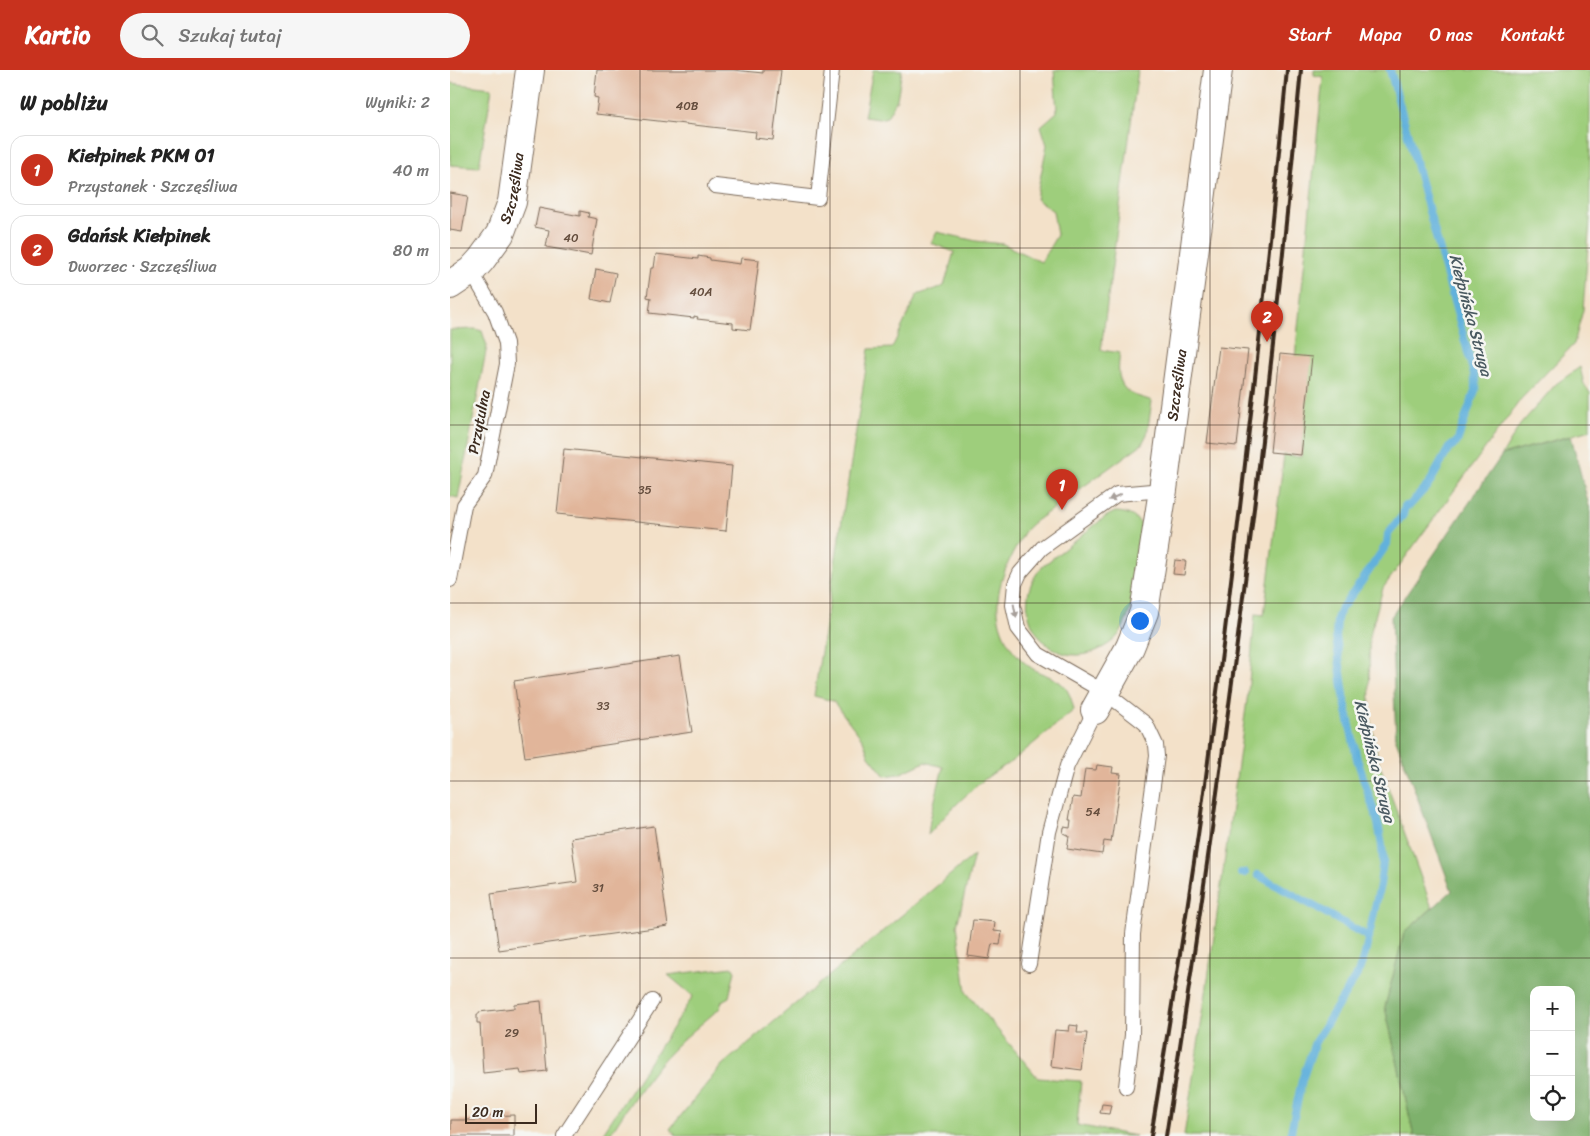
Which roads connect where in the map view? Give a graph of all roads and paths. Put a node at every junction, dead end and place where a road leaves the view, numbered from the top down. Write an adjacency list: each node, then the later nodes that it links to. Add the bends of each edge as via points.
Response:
1 (530, 70): 5 (street, Szczęśliwa, via 512,202 500,234 481,260)
2 (832, 70): 4 (lane, via 818,198)
3 (1218, 70): 6 (street, Szczęśliwa)
4 (715, 186)
5 (460, 278): 7 (lane, Przytulna, via 495,312 506,343 507,364 485,476 464,505)
6 (1163, 490): 8 (street, Szczęśliwa, via 1144,612 1130,648); 8 (lane, one-way to 8, via 1117,494 1042,548 1020,573 1015,584 1013,604 1018,628 1038,654)
7 (450, 580)
8 (1101, 702): 9 (lane, via 1067,766 1049,832); 11 (lane, via 1146,724 1156,745 1157,756 1133,934 1132,1035)
9 (1029, 964)
10 (652, 1001): 12 (lane)
11 (1126, 1087)
12 (564, 1136)

